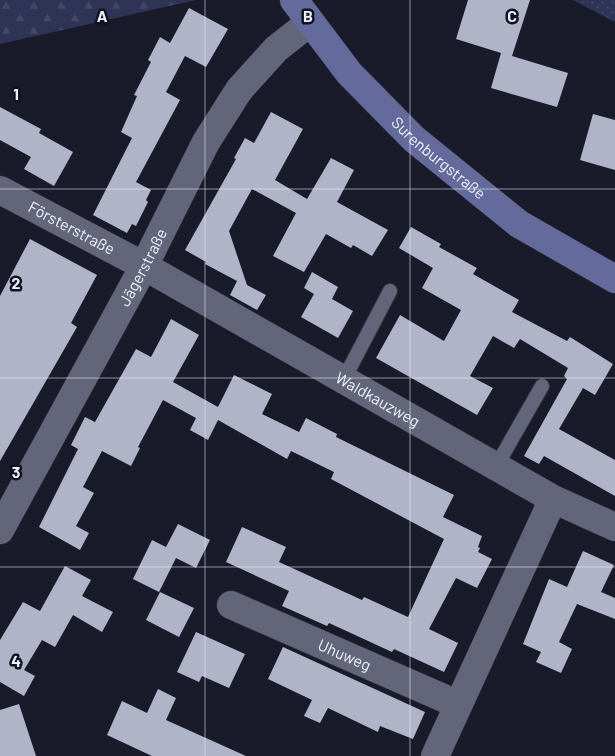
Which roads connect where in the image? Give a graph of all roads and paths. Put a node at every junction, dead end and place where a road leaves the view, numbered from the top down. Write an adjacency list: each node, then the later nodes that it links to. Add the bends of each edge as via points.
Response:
1 (294, 0): 2 (street, Surenburgstraße)
2 (309, 23): 4 (street, Jägerstraße, via 276,49 239,90 206,142); 5 (street, Surenburgstraße, via 349,73 414,139 519,224)
3 (0, 190): 4 (street, Försterstraße)
4 (144, 266): 7 (street, Waldkauzweg); 12 (street, Jägerstraße)
5 (615, 279)
6 (390, 291): 7 (lane)
7 (344, 379): 9 (street, Waldkauzweg)
8 (542, 386): 9 (lane)
9 (497, 465): 10 (street, Waldkauzweg)
10 (553, 499): 11 (street, Waldkauzweg); 14 (street)
11 (615, 527)
12 (0, 530)
13 (231, 605): 14 (street, Uhuweg)
14 (457, 704): 15 (street)
15 (435, 756)

